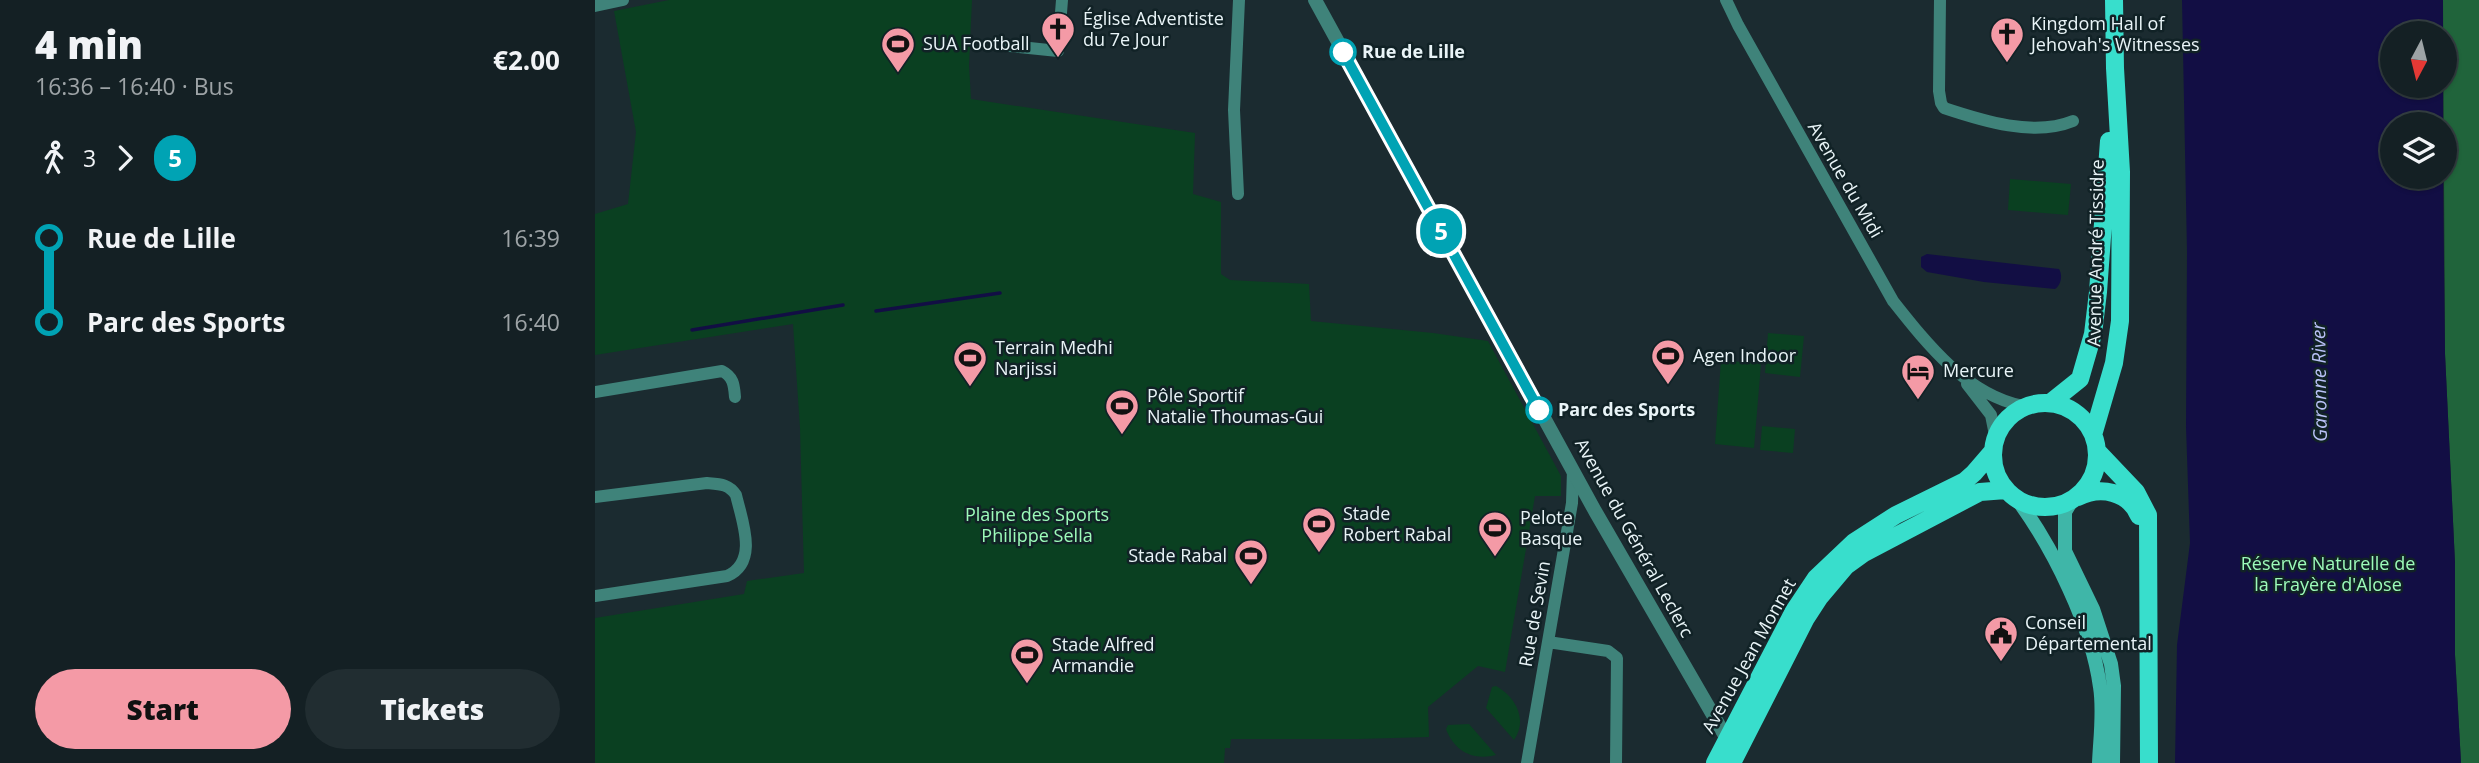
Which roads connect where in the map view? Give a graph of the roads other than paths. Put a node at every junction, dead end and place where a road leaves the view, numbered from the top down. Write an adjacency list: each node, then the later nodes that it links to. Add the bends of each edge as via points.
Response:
1 (623, 0): 8 (street)
2 (1062, 0): 9 (street, via 1058,51)
3 (1239, 0): 12 (street, via 1234,97)
4 (1315, 0): 20 (street, Avenue du Général Leclerc)
5 (1726, 0): 13 (street, Avenue du Midi, via 1889,296 1924,342)
6 (1940, 0): 11 (street, via 1939,91 1944,108 2039,128)
7 (2114, 0): 10 (main road, Avenue André Tissidre)
8 (595, 6)
9 (1010, 46)
10 (2115, 68): 16 (main road, Avenue André Tissidre, via 2094,326 2080,379); 18 (main road, Avenue André Tissidre, via 2121,172 2120,321)
11 (2073, 121)
12 (1238, 194)
13 (1951, 365): 17 (street, Avenue du Midi, via 1996,398); 19 (street, Avenue du Midi, via 1991,415)
14 (595, 392): 15 (street, via 722,371 733,382)
15 (735, 397)
16 (2050, 403): 17 (main road); 18 (main road, via 2061,405 2086,423)
17 (2023, 406): 19 (main road, via 2009,416)
18 (2096, 444): 23 (main road, via 2096,469); 24 (main road, via 2136,492 2148,515)
19 (1994, 445): 21 (main road, via 1996,474); 27 (main road, Avenue Jean Monnet, via 1965,481 1854,542 1816,578)
20 (1573, 470): 26 (street, Rue de Sevin, via 1572,503); 27 (street, Avenue du Général Leclerc)
21 (2012, 495): 23 (main road, via 2044,508); 28 (main road, Avenue Jean Monnet, via 1980,492 1846,566 1807,618); 32 (main road, via 2029,515 2064,580 2091,645 2100,687)
22 (595, 497): 25 (street, via 707,483 724,485 736,495 746,551 741,567 727,576)
23 (2075, 500): 24 (main road, via 2091,491 2103,491 2131,503 2142,528); 33 (main road, via 2065,512 2065,551 2093,608 2111,664)
24 (2148, 578): 34 (main road)
25 (595, 596)
26 (1548, 642): 29 (street, Rue de Sevin); 30 (street, via 1608,651 1617,659)
27 (1726, 738): 28 (street, Avenue du Général Leclerc); 31 (main road, Avenue Jean Monnet)
28 (1735, 761)
29 (1527, 763)
30 (1616, 763)
31 (1715, 763)
32 (2099, 763)
33 (2113, 763)
34 (2149, 763)

